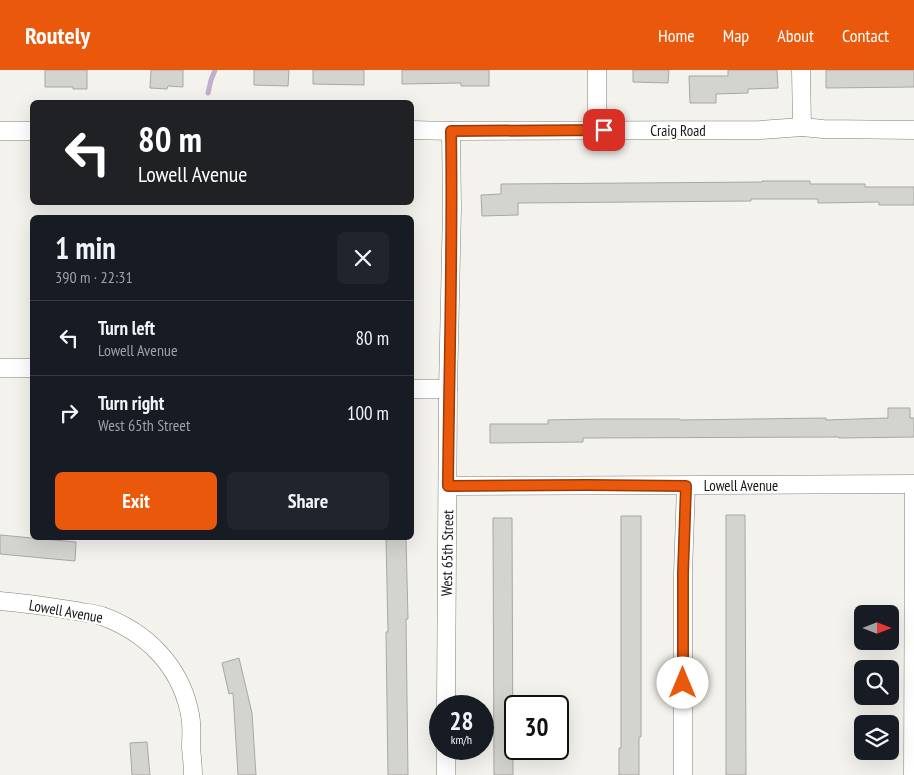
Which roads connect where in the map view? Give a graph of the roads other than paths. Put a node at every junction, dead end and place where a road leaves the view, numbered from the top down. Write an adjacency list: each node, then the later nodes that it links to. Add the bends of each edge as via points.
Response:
1 (597, 70): 5 (street)
2 (802, 70): 3 (street)
3 (802, 127): 5 (street, Craig Road); 6 (street, Craig Road)
4 (414, 130): 9 (street, Craig Road)
5 (597, 130): 9 (street, Craig Road)
6 (914, 130)
7 (0, 131): 8 (street)
8 (30, 131)
9 (451, 131): 13 (street, West 65th Street)
10 (0, 368): 11 (street)
11 (30, 368)
12 (414, 389): 13 (street)
13 (448, 389): 15 (street, West 65th Street)
14 (914, 484): 16 (street, Lowell Avenue); 23 (street)
15 (448, 486): 16 (street, Lowell Avenue); 18 (street, West 65th Street)
16 (686, 486): 22 (street)
17 (0, 601): 20 (street, Lowell Avenue, via 101,616 132,630 153,647 168,663 184,691 192,726)
18 (446, 695)
19 (446, 760): 21 (street)
20 (193, 775)
21 (446, 775)
22 (683, 775)
23 (913, 775)

